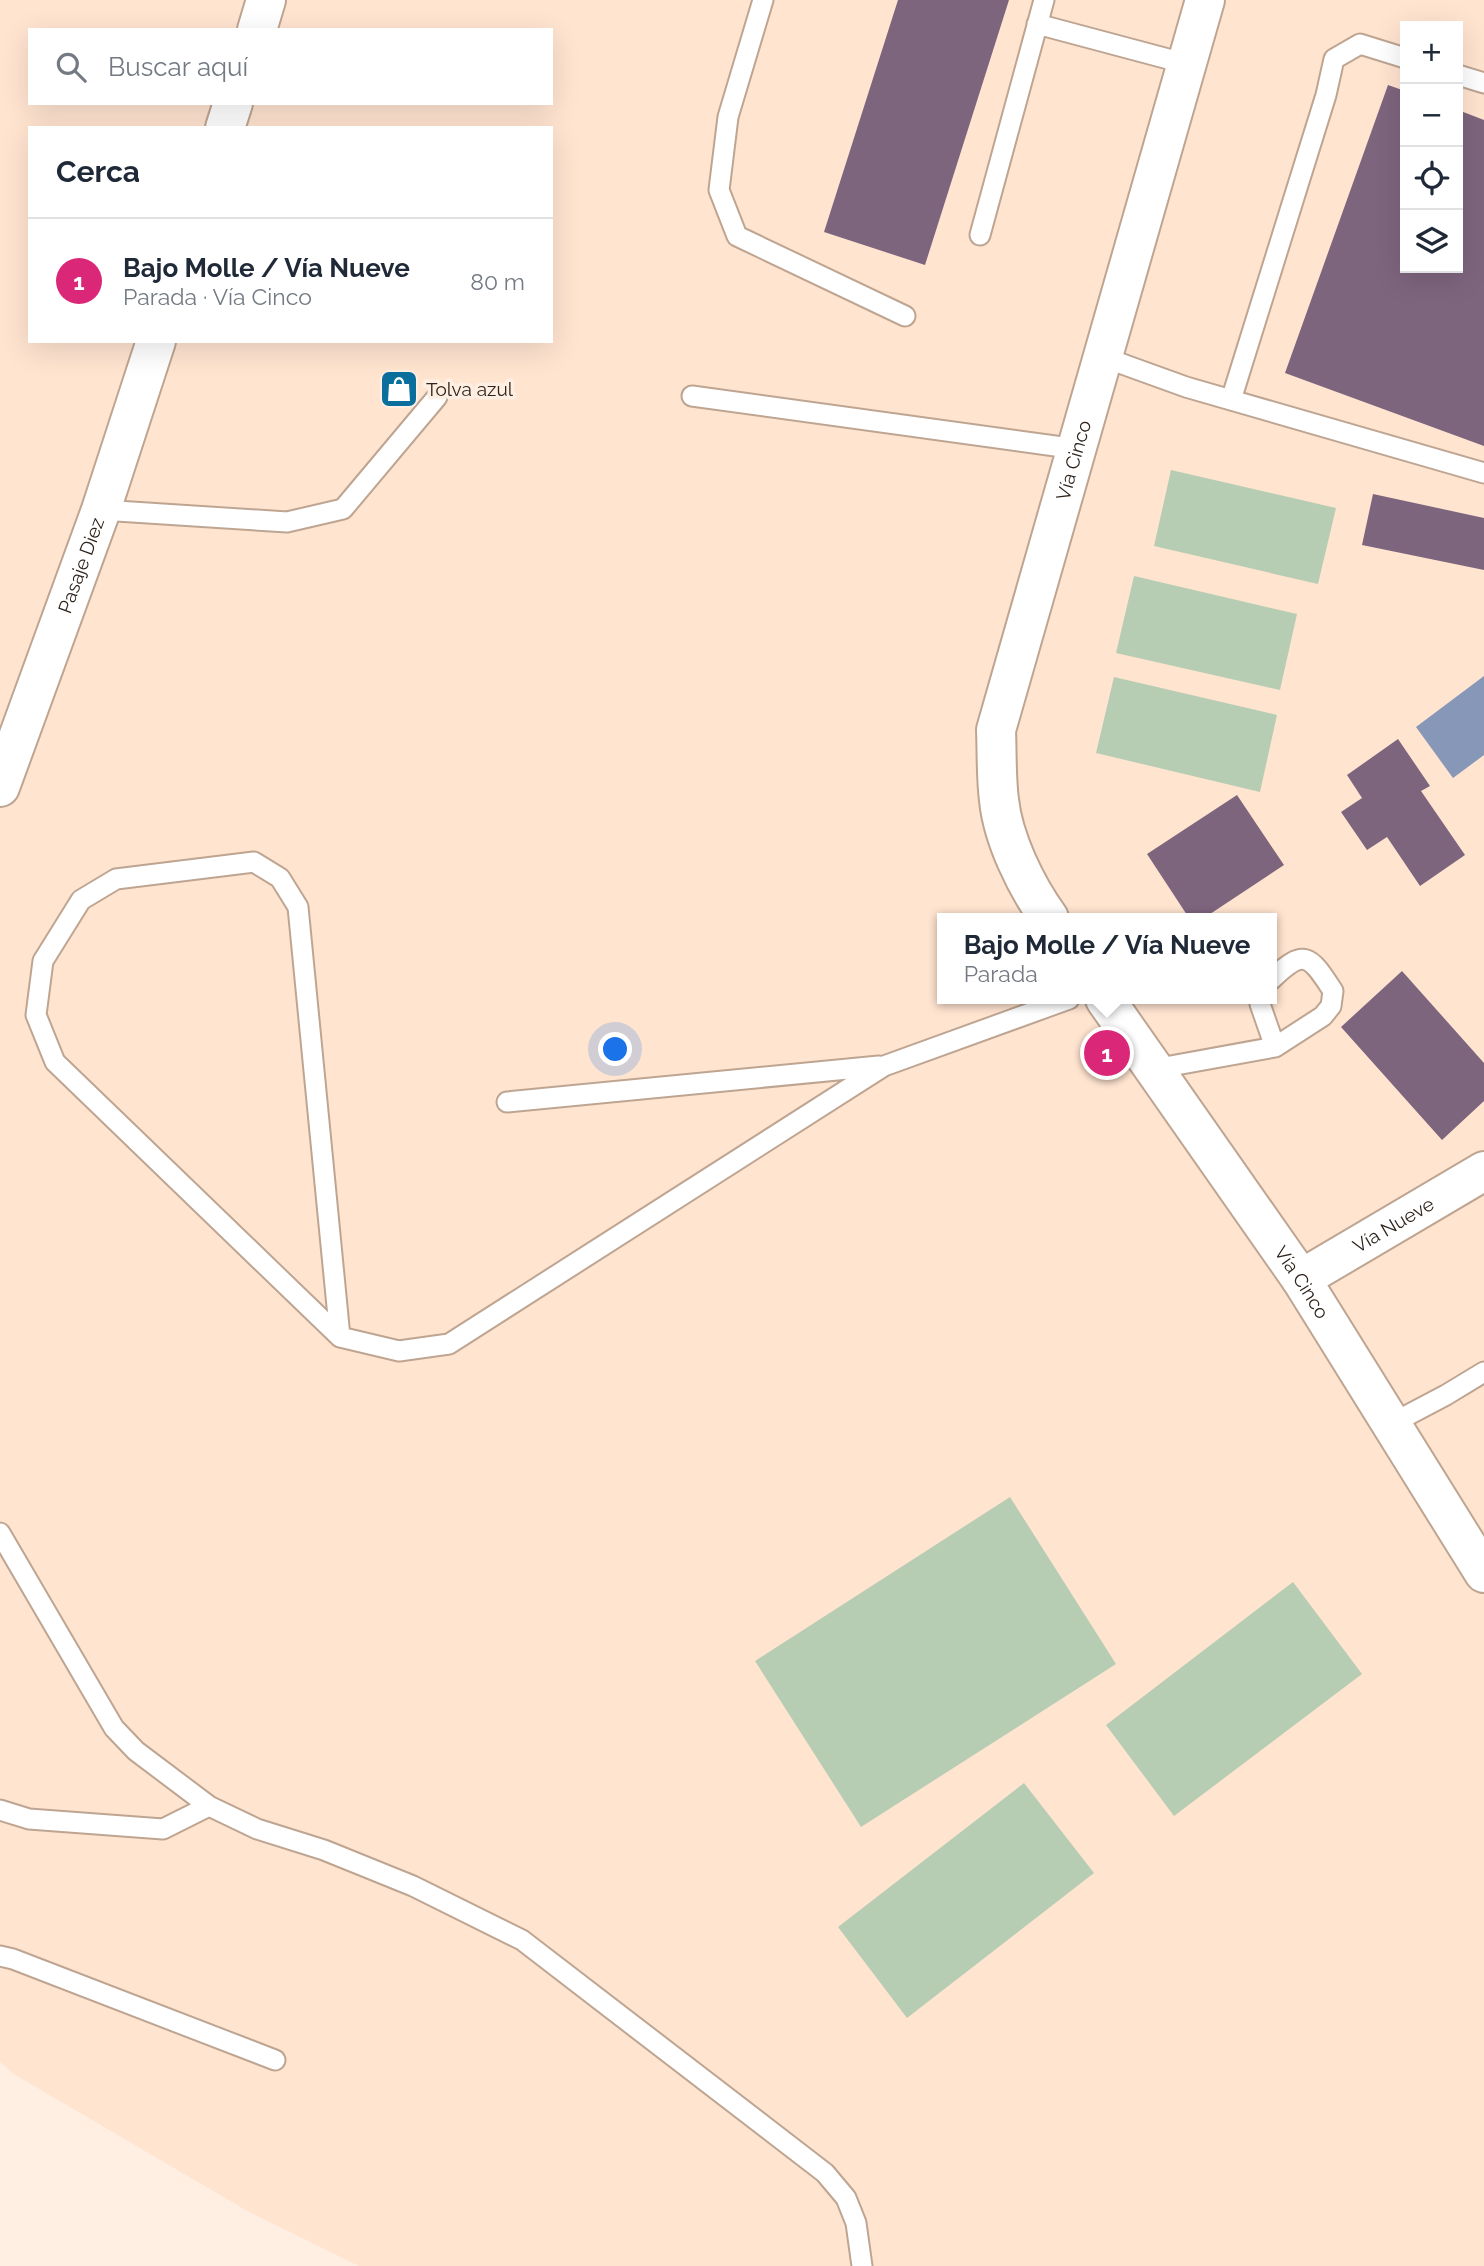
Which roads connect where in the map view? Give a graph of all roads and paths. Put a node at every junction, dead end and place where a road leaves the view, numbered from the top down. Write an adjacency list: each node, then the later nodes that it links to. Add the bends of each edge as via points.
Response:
1 (266, 0): 6 (street)
2 (763, 0): 14 (lane, via 728,117 719,190 737,236)
3 (1044, 0): 5 (lane)
4 (1205, 0): 8 (street, Vía Cinco)
5 (1037, 24): 8 (lane); 13 (lane)
6 (258, 28)
7 (1400, 56): 19 (lane, via 1360,44 1334,58)
8 (1187, 64): 16 (street, Vía Cinco)
9 (1463, 77): 10 (lane)
10 (1484, 83)
11 (232, 105): 12 (street)
12 (226, 126)
13 (980, 234)
14 (905, 316)
15 (155, 343): 22 (street, Pasaje Diez)
16 (1103, 357): 19 (lane); 20 (street, Vía Cinco)
17 (692, 396): 20 (lane)
18 (437, 397): 22 (lane, via 343,509 287,522)
19 (1231, 400): 21 (lane)
20 (1077, 449): 24 (street, Vía Cinco, via 996,730 999,802 1013,852)
21 (1484, 473)
22 (102, 510): 23 (street, Pasaje Diez)
23 (0, 787)
24 (1045, 913)
25 (1277, 974): 29 (lane, via 1290,962 1315,963 1333,991 1331,1006 1323,1016)
26 (1055, 1004): 30 (lane)
27 (1108, 1004): 31 (street, Vía Cinco)
28 (1260, 1004): 29 (lane)
29 (1275, 1046): 31 (lane)
30 (884, 1066): 32 (lane); 35 (lane, via 449,1345 399,1351)
31 (1154, 1069): 34 (street, Vía Cinco)
32 (507, 1102)
33 (1484, 1171): 34 (street, Vía Nueve)
34 (1301, 1279): 37 (street, Vía Cinco)
35 (340, 1337): 35 (lane, via 55,1062 36,1016 43,961 81,900 116,879 254,862 280,878 298,907)
36 (1484, 1372): 37 (lane)
37 (1391, 1423): 39 (street, Vía Cinco)
38 (0, 1533): 40 (lane, via 114,1728 136,1751)
39 (1484, 1573)
40 (209, 1806): 41 (lane, via 163,1829 29,1819); 44 (lane, via 257,1829 413,1886 522,1940 825,2173 846,2199 856,2223)
41 (0, 1810)
42 (0, 1956): 43 (lane)
43 (275, 2060)
44 (862, 2266)

